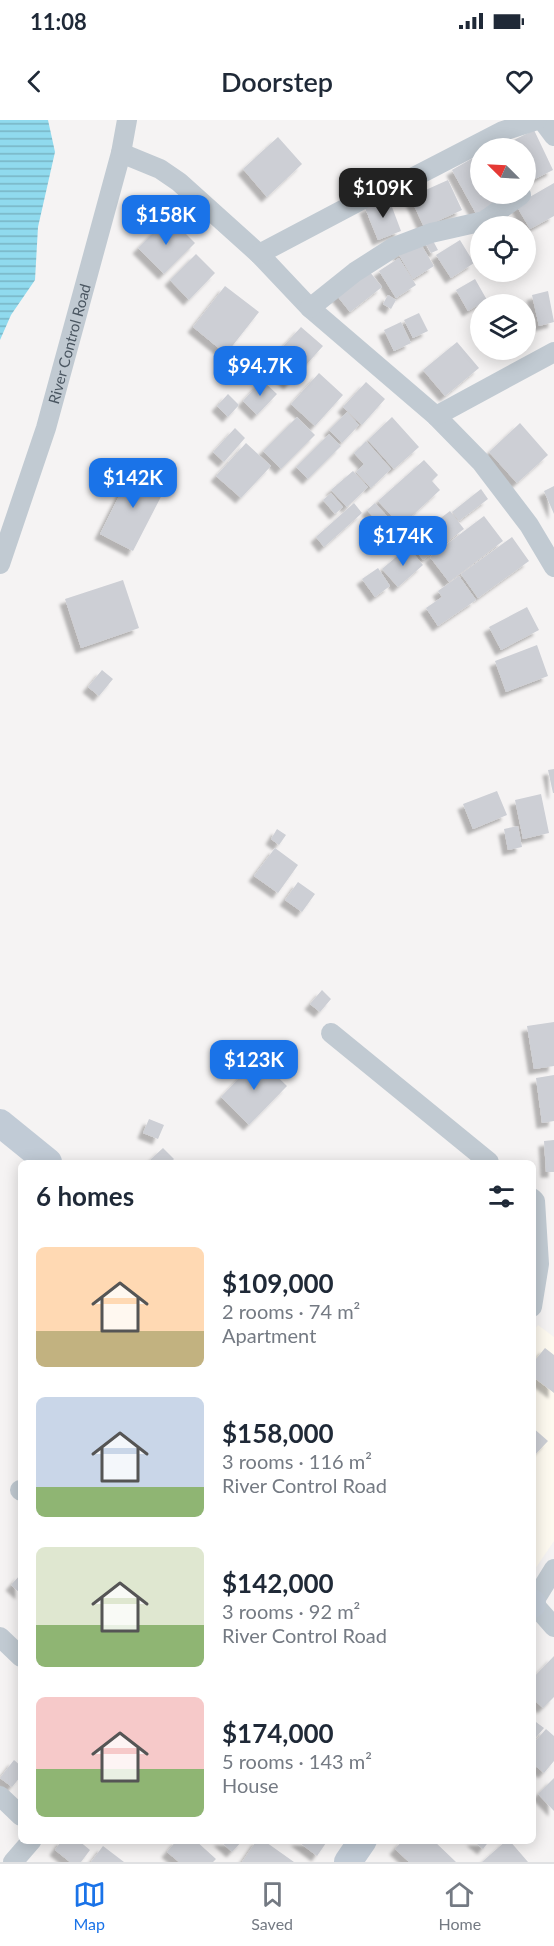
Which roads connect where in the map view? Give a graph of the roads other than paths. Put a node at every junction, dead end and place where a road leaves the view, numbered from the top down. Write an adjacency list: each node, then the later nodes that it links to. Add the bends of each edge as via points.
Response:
1 (126, 120): 4 (street, River Control Road)
2 (540, 120): 3 (street); 6 (street, via 503,131)
3 (554, 136)
4 (120, 153): 6 (street, via 179,182); 10 (street, River Control Road, via 46,428)
5 (508, 204): 7 (street, via 484,220 394,247)
6 (259, 254): 7 (street)
7 (310, 308): 9 (street)
8 (554, 352): 9 (street)
9 (436, 416): 11 (street, via 481,462 529,525)
10 (0, 564)
11 (554, 567)
12 (331, 1033): 15 (street)
13 (0, 1123): 14 (street)
14 (46, 1160)
15 (487, 1160)
16 (536, 1201): 17 (street)
17 (536, 1282)
18 (554, 1569): 19 (street)
19 (536, 1599)
20 (536, 1607): 21 (street)
21 (554, 1627)
22 (0, 1637): 23 (street)
23 (18, 1654)
24 (0, 1796): 25 (street)
25 (18, 1813)
26 (29, 1844): 28 (street)
27 (360, 1844): 29 (street)
28 (13, 1862)
29 (348, 1862)

